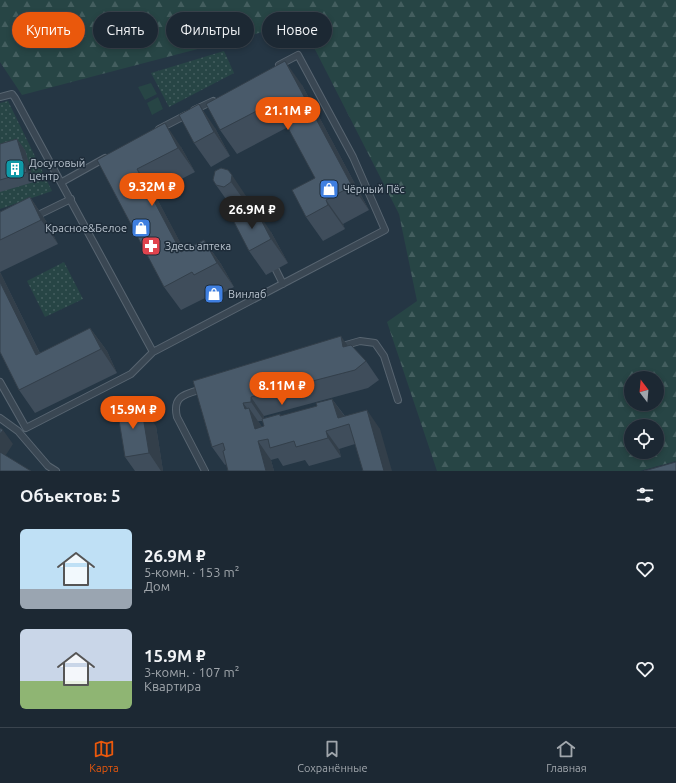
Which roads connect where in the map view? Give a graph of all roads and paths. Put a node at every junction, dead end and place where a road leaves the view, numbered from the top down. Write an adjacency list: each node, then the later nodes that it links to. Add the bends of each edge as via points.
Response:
1 (273, 68): 10 (lane, via 298,55 353,157 385,230)
2 (0, 97): 6 (lane, via 12,94)
3 (217, 98): 4 (lane, via 193,115)
4 (154, 132)
5 (111, 155): 6 (lane)
6 (62, 182): 7 (lane)
7 (71, 199): 8 (lane); 12 (lane)
8 (28, 219)
9 (276, 270): 10 (lane)
10 (283, 284): 12 (lane)
11 (330, 350): 15 (lane, via 360,341 375,343 384,356)
12 (153, 352): 13 (lane, via 131,374 26,428)
13 (0, 382)
14 (208, 387): 18 (lane, via 186,394 177,400 175,409)
15 (398, 400)
16 (0, 418): 17 (lane, via 18,431 48,466)
17 (56, 471)
18 (205, 471)

